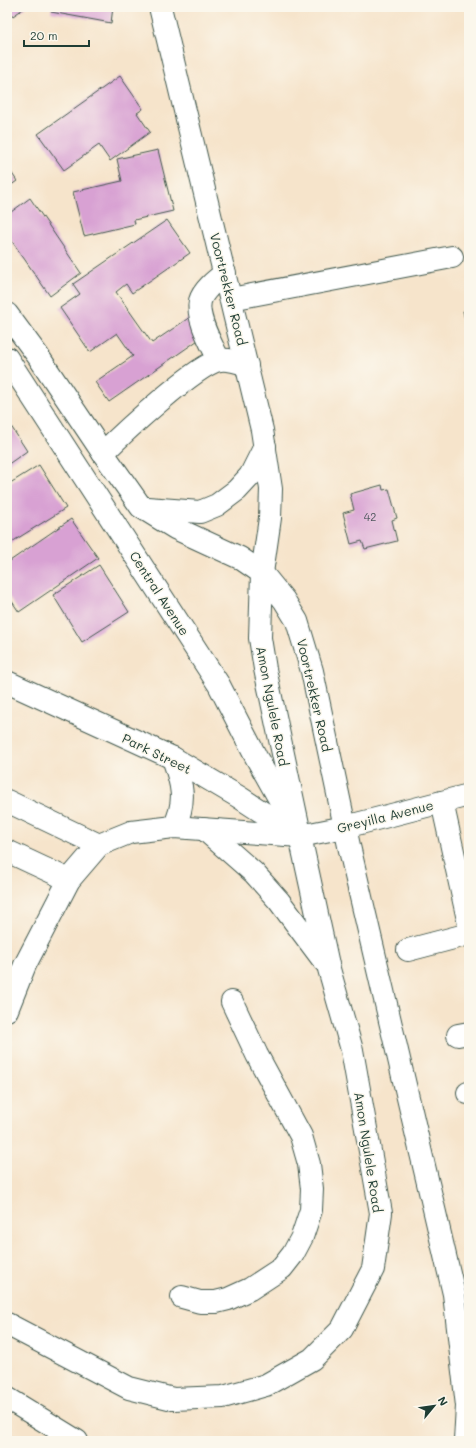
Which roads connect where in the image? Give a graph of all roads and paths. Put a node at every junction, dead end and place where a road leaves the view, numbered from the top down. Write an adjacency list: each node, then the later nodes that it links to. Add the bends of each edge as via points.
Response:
1 (160, 7): 3 (main road, Voortrekker Road)
2 (452, 257): 4 (main road)
3 (225, 273): 4 (main road, Voortrekker Road); 7 (main road, via 212,284 200,301 200,314)
4 (231, 299): 8 (main road, Voortrekker Road)
5 (7, 314): 10 (main road, Voortrekker Road)
6 (7, 358): 21 (main road, Central Avenue, via 219,685)
7 (219, 360): 8 (main road, via 231,360); 10 (main road, via 193,375 125,430)
8 (247, 365): 9 (main road, Voortrekker Road)
9 (265, 446): 11 (main road, via 250,476 238,490 218,505 200,512); 12 (main road, Voortrekker Road, via 271,489 270,518)
10 (103, 453): 11 (main road, Voortrekker Road)
11 (141, 507): 12 (main road, Voortrekker Road, via 175,528 240,558)
12 (262, 573): 19 (main road, Voortrekker Road, via 284,600 297,622 312,671); 21 (main road, Amon Ngulele Road, via 260,638)
13 (7, 682): 14 (main road, Park Street)
14 (173, 758): 18 (main road, via 183,796); 21 (main road, Park Street)
15 (469, 795): 17 (main road, Greyilla Avenue)
16 (7, 801): 22 (main road)
17 (442, 802): 19 (main road, Greyilla Avenue); 25 (main road)
18 (174, 827): 20 (main road, Greyilla Avenue); 22 (main road, Greyilla Avenue, via 131,832)
19 (345, 827): 21 (main road, Greyilla Avenue); 34 (main road, via 454,1294)
20 (204, 829): 21 (main road, Greyilla Avenue); 28 (main road, via 254,873 279,901)
21 (300, 836): 28 (main road)
22 (99, 844): 24 (main road)
23 (7, 851): 24 (main road)
24 (69, 880): 30 (main road, via 25,965)
25 (469, 924)
26 (469, 934): 27 (main road)
27 (408, 950)
28 (329, 969): 32 (main road, Amon Ngulele Road, via 352,1050 381,1213 373,1269 342,1329 312,1359 266,1385 223,1397 173,1399 129,1388)
29 (232, 1002): 31 (main road, via 257,1055 301,1136 309,1164 311,1210 293,1254 282,1268 257,1285 228,1300 216,1302 200,1302)
30 (7, 1010)
31 (182, 1296)
32 (7, 1324)
33 (7, 1398): 35 (main road)
34 (468, 1405): 36 (main road)
35 (77, 1441)
36 (465, 1441)

